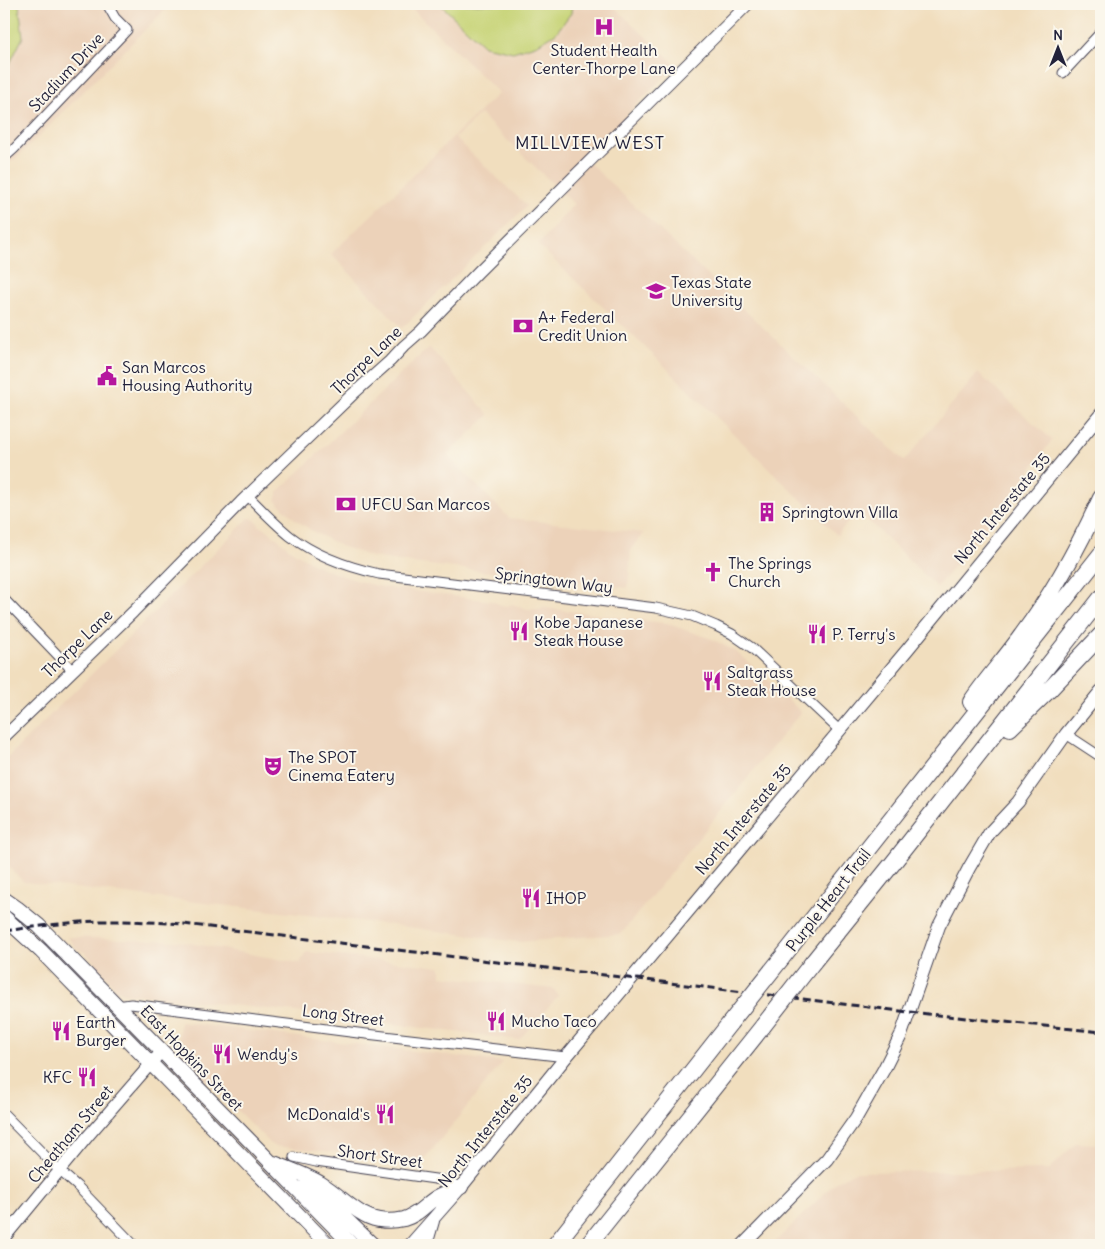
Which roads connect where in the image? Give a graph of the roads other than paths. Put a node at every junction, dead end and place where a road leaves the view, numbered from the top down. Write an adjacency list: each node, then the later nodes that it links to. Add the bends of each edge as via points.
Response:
1 (106, 4): 5 (street, Stadium Drive, via 127,30)
2 (748, 4): 7 (street, Thorpe Lane, via 421,331)
3 (1101, 32): 4 (street)
4 (1063, 73)
5 (4, 158)
6 (1101, 414): 15 (main road, North Interstate 35)
7 (248, 496): 13 (street, Thorpe Lane); 15 (street, Springtown Way, via 292,537 329,558 379,574 656,608 692,616 732,634 752,648)
8 (1101, 498): 20 (highway, via 1066,569 1046,601 974,698)
9 (1101, 554): 20 (highway, Purple Heart Trail)
10 (1101, 598): 19 (highway, Purple Heart Trail)
11 (4, 599): 13 (street)
12 (1101, 635): 19 (highway)
13 (72, 670): 17 (street, Thorpe Lane)
14 (1101, 691): 16 (main road)
15 (840, 730): 25 (main road, North Interstate 35)
16 (1066, 734): 18 (street); 44 (main road, via 1018,802 990,832 969,868 939,926 901,1035 856,1118 827,1159)
17 (4, 737)
18 (1101, 756)
19 (966, 769): 43 (highway, Purple Heart Trail, bridge)
20 (899, 810): 42 (highway, Purple Heart Trail, bridge)
21 (4, 899): 23 (main road, East Hopkins Street, via 39,926)
22 (4, 917): 26 (main road, East Hopkins Street)
23 (117, 1006): 24 (main road, East Hopkins Street); 25 (street, Long Street, via 131,1004)
24 (161, 1052): 26 (street, Cheatham Street); 30 (main road, East Hopkins Street)
25 (566, 1057): 33 (main road, North Interstate 35)
26 (151, 1064): 27 (main road, East Hopkins Street); 31 (street, Cheatham Street)
27 (189, 1103): 32 (main road, via 214,1117 260,1164); 36 (main road, East Hopkins Street)
28 (4, 1114): 31 (street)
29 (294, 1157): 33 (street, Short Street, via 442,1180)
30 (268, 1161): 32 (main road, East Hopkins Street); 33 (main road, via 318,1182 361,1214 376,1220 406,1219 438,1196)
31 (60, 1170): 35 (street, Cheatham Street); 37 (street)
32 (293, 1186): 38 (main road, East Hopkins Street); 39 (main road, via 323,1199)
33 (461, 1187): 34 (main road, North Interstate 35)
34 (434, 1219): 40 (main road, North Interstate 35); 41 (main road)
35 (4, 1238)
36 (324, 1242)
37 (134, 1245)
38 (352, 1245)
39 (373, 1245)
40 (410, 1245)
41 (426, 1245)
42 (554, 1245)
43 (588, 1245)
44 (743, 1245)

